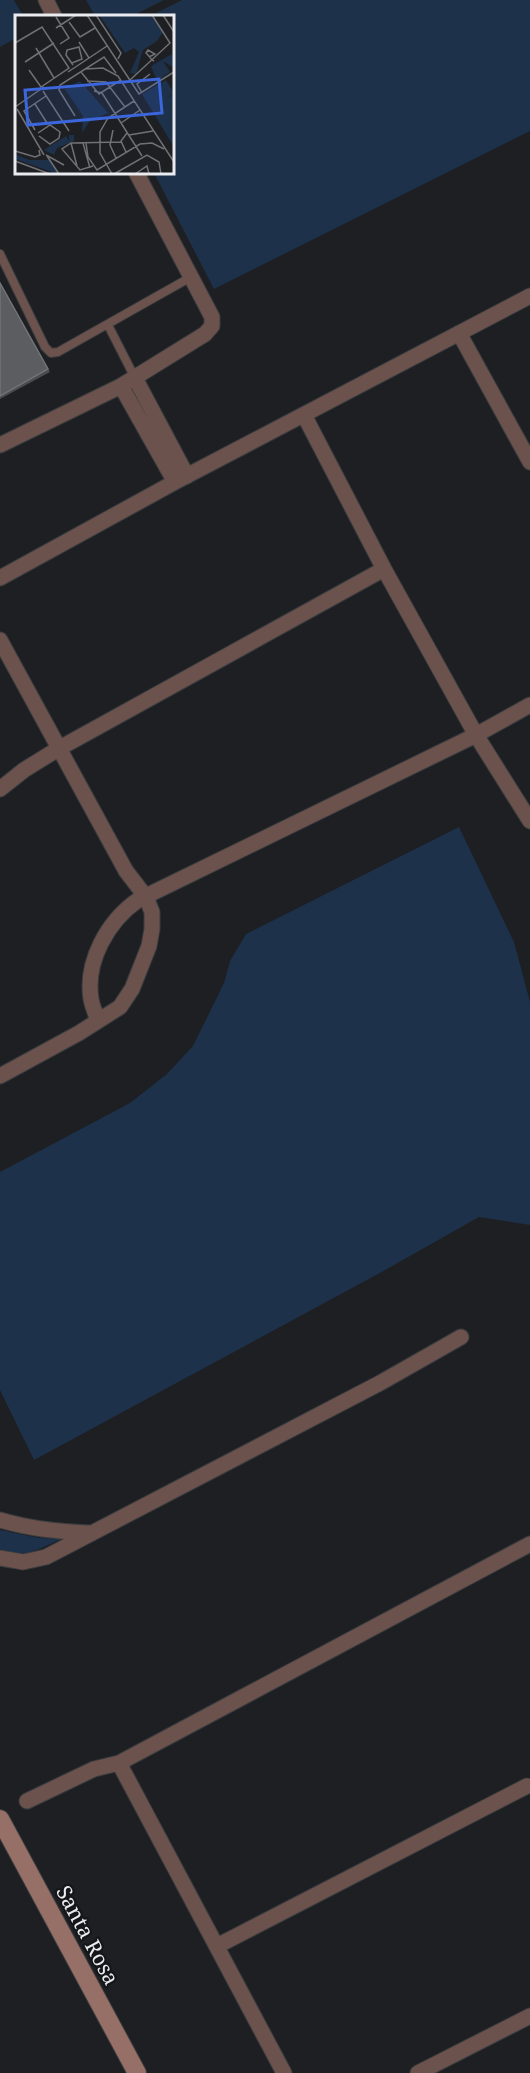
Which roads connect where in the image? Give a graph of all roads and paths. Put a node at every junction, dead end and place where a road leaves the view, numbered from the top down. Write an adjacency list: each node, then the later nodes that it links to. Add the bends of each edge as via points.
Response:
1 (46, 0): 2 (street)
2 (54, 15)
3 (137, 174): 5 (street)
4 (0, 254): 7 (lane, via 51,353)
5 (191, 277): 7 (lane); 9 (street, via 212,317 212,326 206,334)
6 (530, 296): 8 (street)
7 (108, 325): 9 (lane)
8 (459, 333): 10 (street); 12 (street)
9 (128, 382): 11 (street); 13 (street)
10 (304, 415): 13 (street); 14 (street)
11 (0, 445)
12 (530, 462)
13 (181, 479): 15 (street)
14 (384, 569): 18 (street); 19 (street)
15 (0, 578)
16 (0, 640): 19 (street)
17 (530, 705): 18 (street)
18 (476, 735): 21 (street); 22 (street)
19 (58, 749): 20 (street); 22 (street, via 126,871)
20 (0, 789)
21 (530, 821)
22 (146, 897): 23 (street, via 152,912 152,929 141,969 120,1007); 23 (street, via 125,909 106,933 95,957 90,985)
23 (98, 1021): 24 (street)
24 (0, 1076)
25 (461, 1337): 27 (street)
26 (0, 1520): 27 (street, via 43,1530)
27 (93, 1533): 29 (street, via 34,1561)
28 (530, 1544): 30 (street)
29 (0, 1558)
30 (119, 1763): 32 (street, via 94,1769); 34 (street)
31 (527, 1786): 34 (street)
32 (27, 1801)
33 (0, 1819): 36 (street, Santa Rosa)
34 (217, 1946): 37 (street)
35 (530, 2016): 38 (street)
36 (137, 2073)
37 (284, 2073)
38 (418, 2073)

